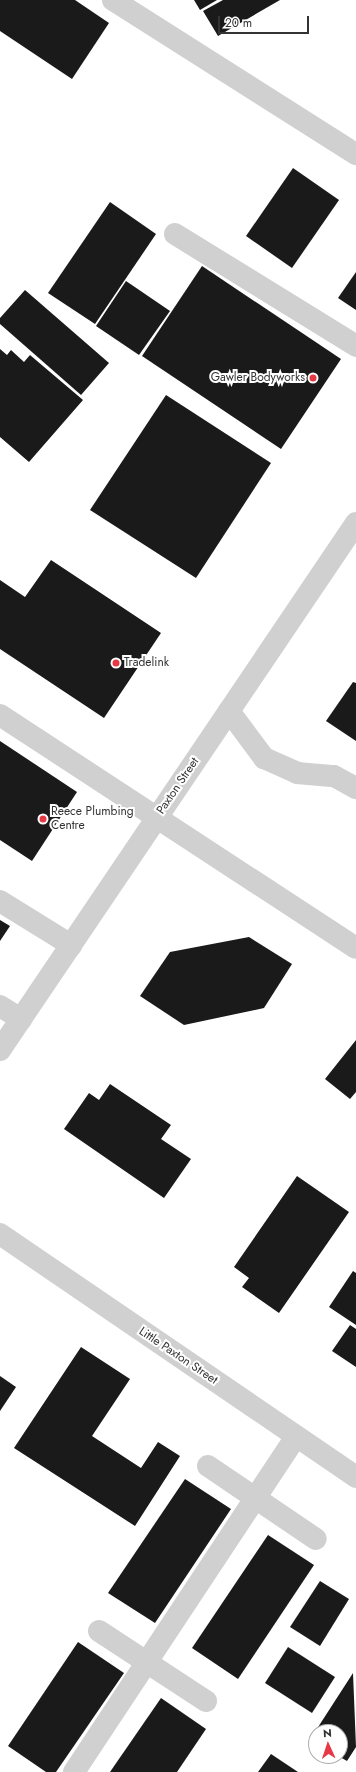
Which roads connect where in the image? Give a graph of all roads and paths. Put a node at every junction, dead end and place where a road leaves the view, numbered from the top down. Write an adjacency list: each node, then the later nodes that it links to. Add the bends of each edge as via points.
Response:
1 (113, 0): 2 (street)
2 (356, 154)
3 (175, 234): 4 (street)
4 (356, 346)
5 (356, 523): 6 (street, Paxton Street)
6 (229, 711): 8 (street, via 264,758 297,773 334,776); 9 (street, Paxton Street)
7 (0, 715): 9 (street)
8 (356, 788)
9 (158, 816): 11 (street, Paxton Street); 12 (street)
10 (0, 901): 11 (street)
11 (71, 945): 14 (street, Paxton Street)
12 (356, 948)
13 (0, 1006): 14 (street)
14 (21, 1019): 15 (street, Paxton Street)
15 (0, 1050)
16 (0, 1234): 17 (street, Little Paxton Street)
17 (296, 1437): 19 (street, Little Paxton Street); 20 (street)
18 (208, 1466): 20 (street)
19 (356, 1477)
20 (255, 1498): 21 (street); 23 (street)
21 (316, 1539)
22 (98, 1631): 23 (street)
23 (146, 1661): 24 (street); 25 (street)
24 (206, 1701)
25 (74, 1772)

